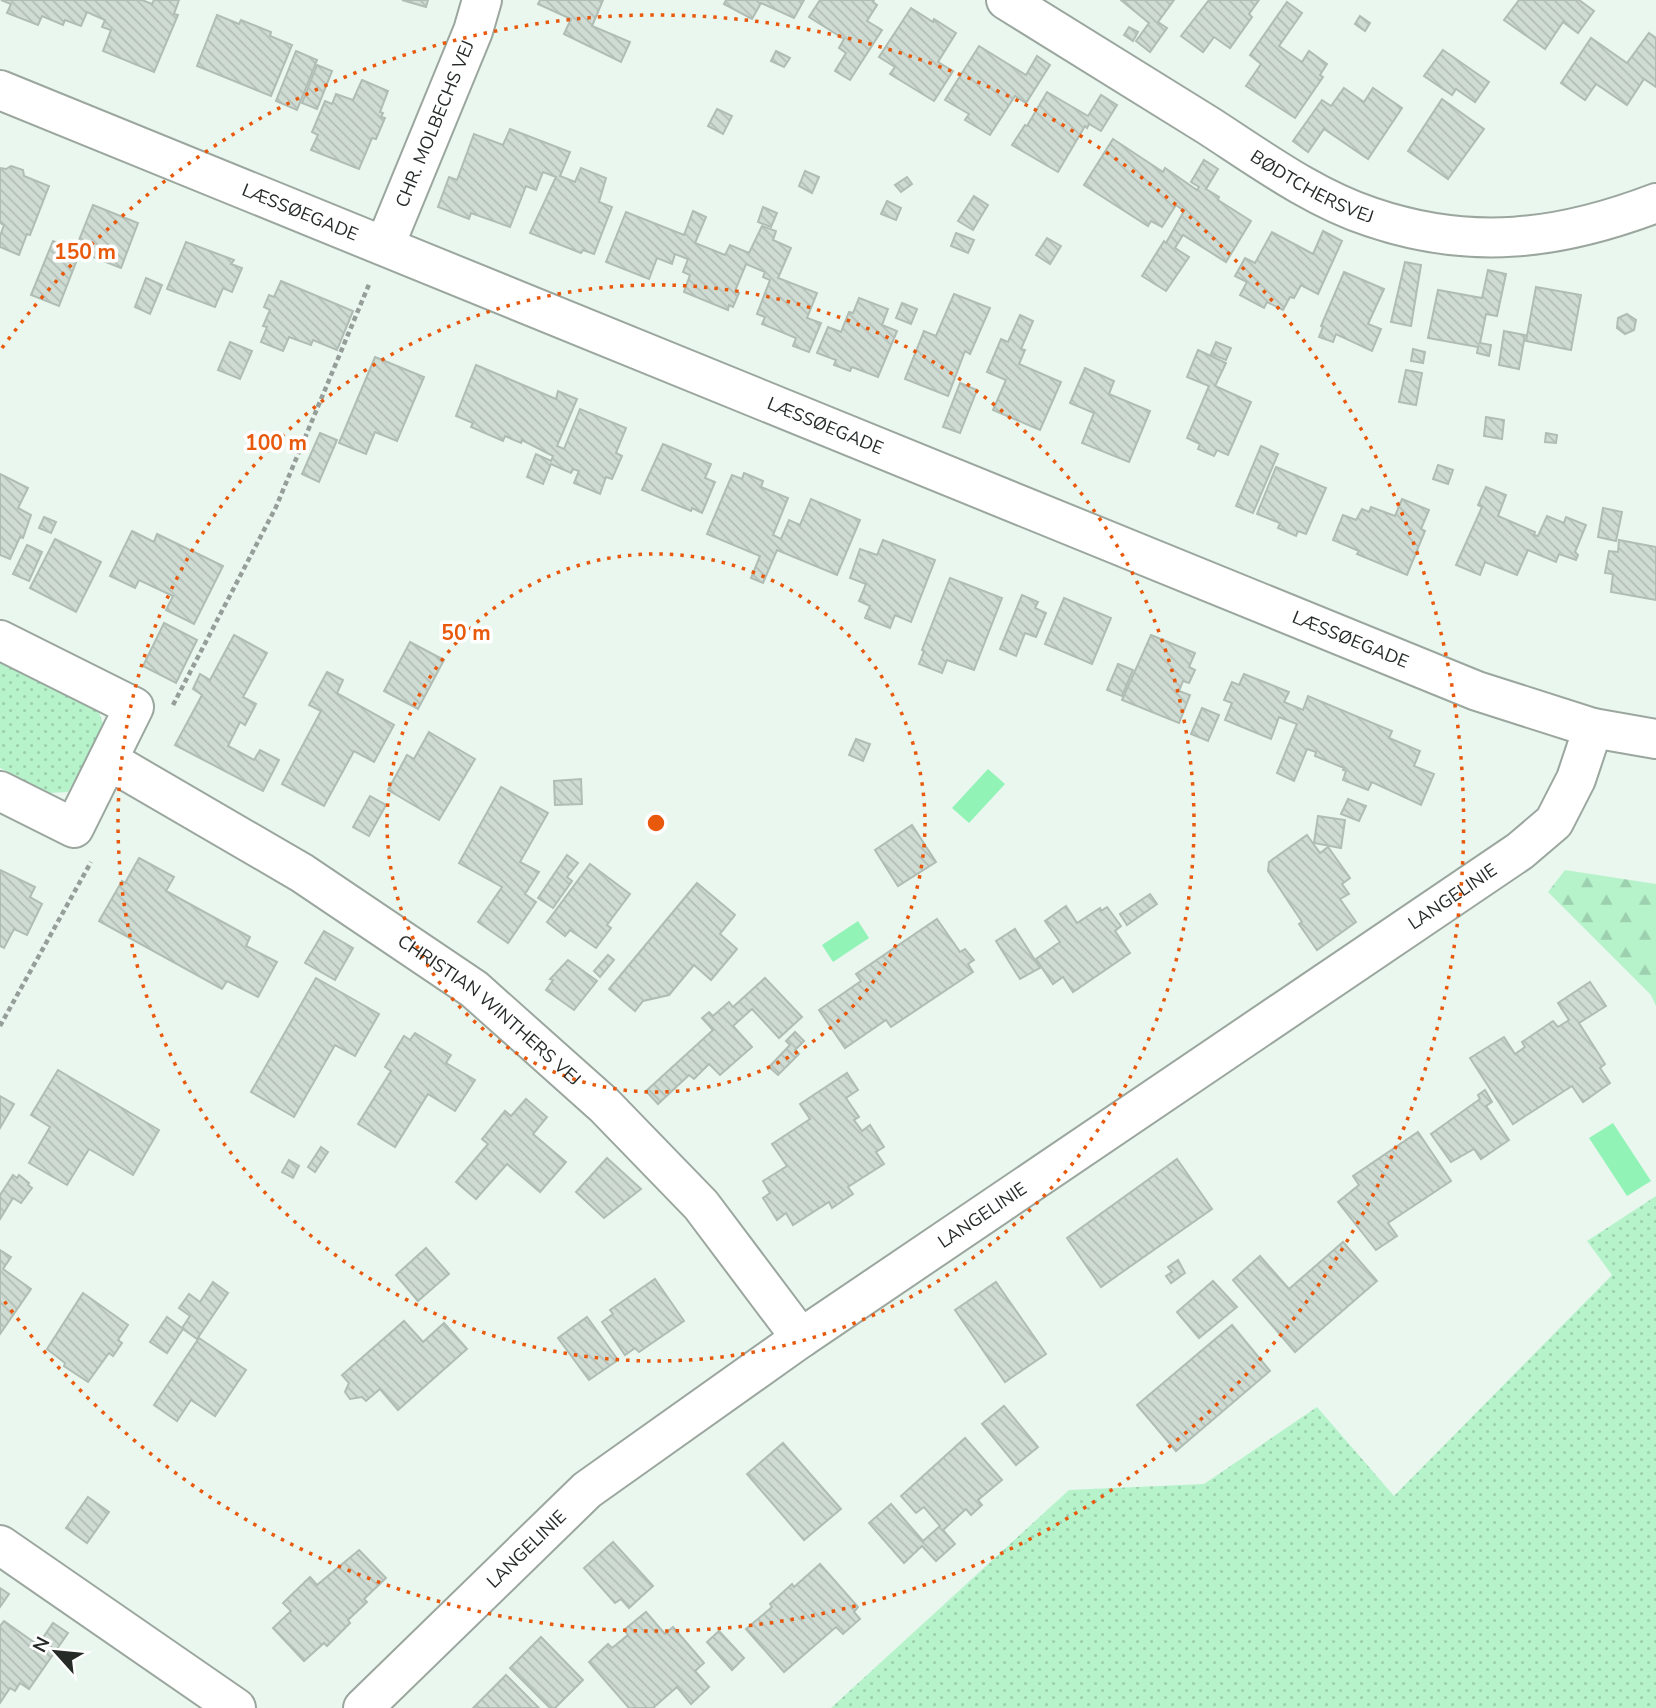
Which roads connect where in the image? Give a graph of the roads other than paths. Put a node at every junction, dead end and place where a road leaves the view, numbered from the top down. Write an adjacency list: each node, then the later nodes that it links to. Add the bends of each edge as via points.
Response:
1 (482, 0): 5 (street, CHR. MOLBECHS VEJ)
2 (1006, 0): 4 (street, BØDTCHERSVEJ, via 1311,190 1370,217 1432,234 1496,239 1560,233)
3 (0, 90): 5 (street, LÆSSØEGADE)
4 (1656, 203)
5 (386, 245): 7 (street, LÆSSØEGADE, via 1477,691)
6 (0, 640): 9 (street, via 134,707)
7 (1593, 728): 8 (street, LÆSSØEGADE); 11 (street, LANGELINIE, via 1576,779 1554,822 1520,851)
8 (1656, 738)
9 (108, 760): 10 (street, via 74,828); 11 (street, CHRISTIAN WINTHERS VEJ, via 302,873 474,989 604,1105 701,1205)
10 (0, 791)
11 (801, 1338): 14 (street, LANGELINIE, via 587,1490)
12 (0, 1545): 13 (street)
13 (236, 1708)
14 (363, 1708)

